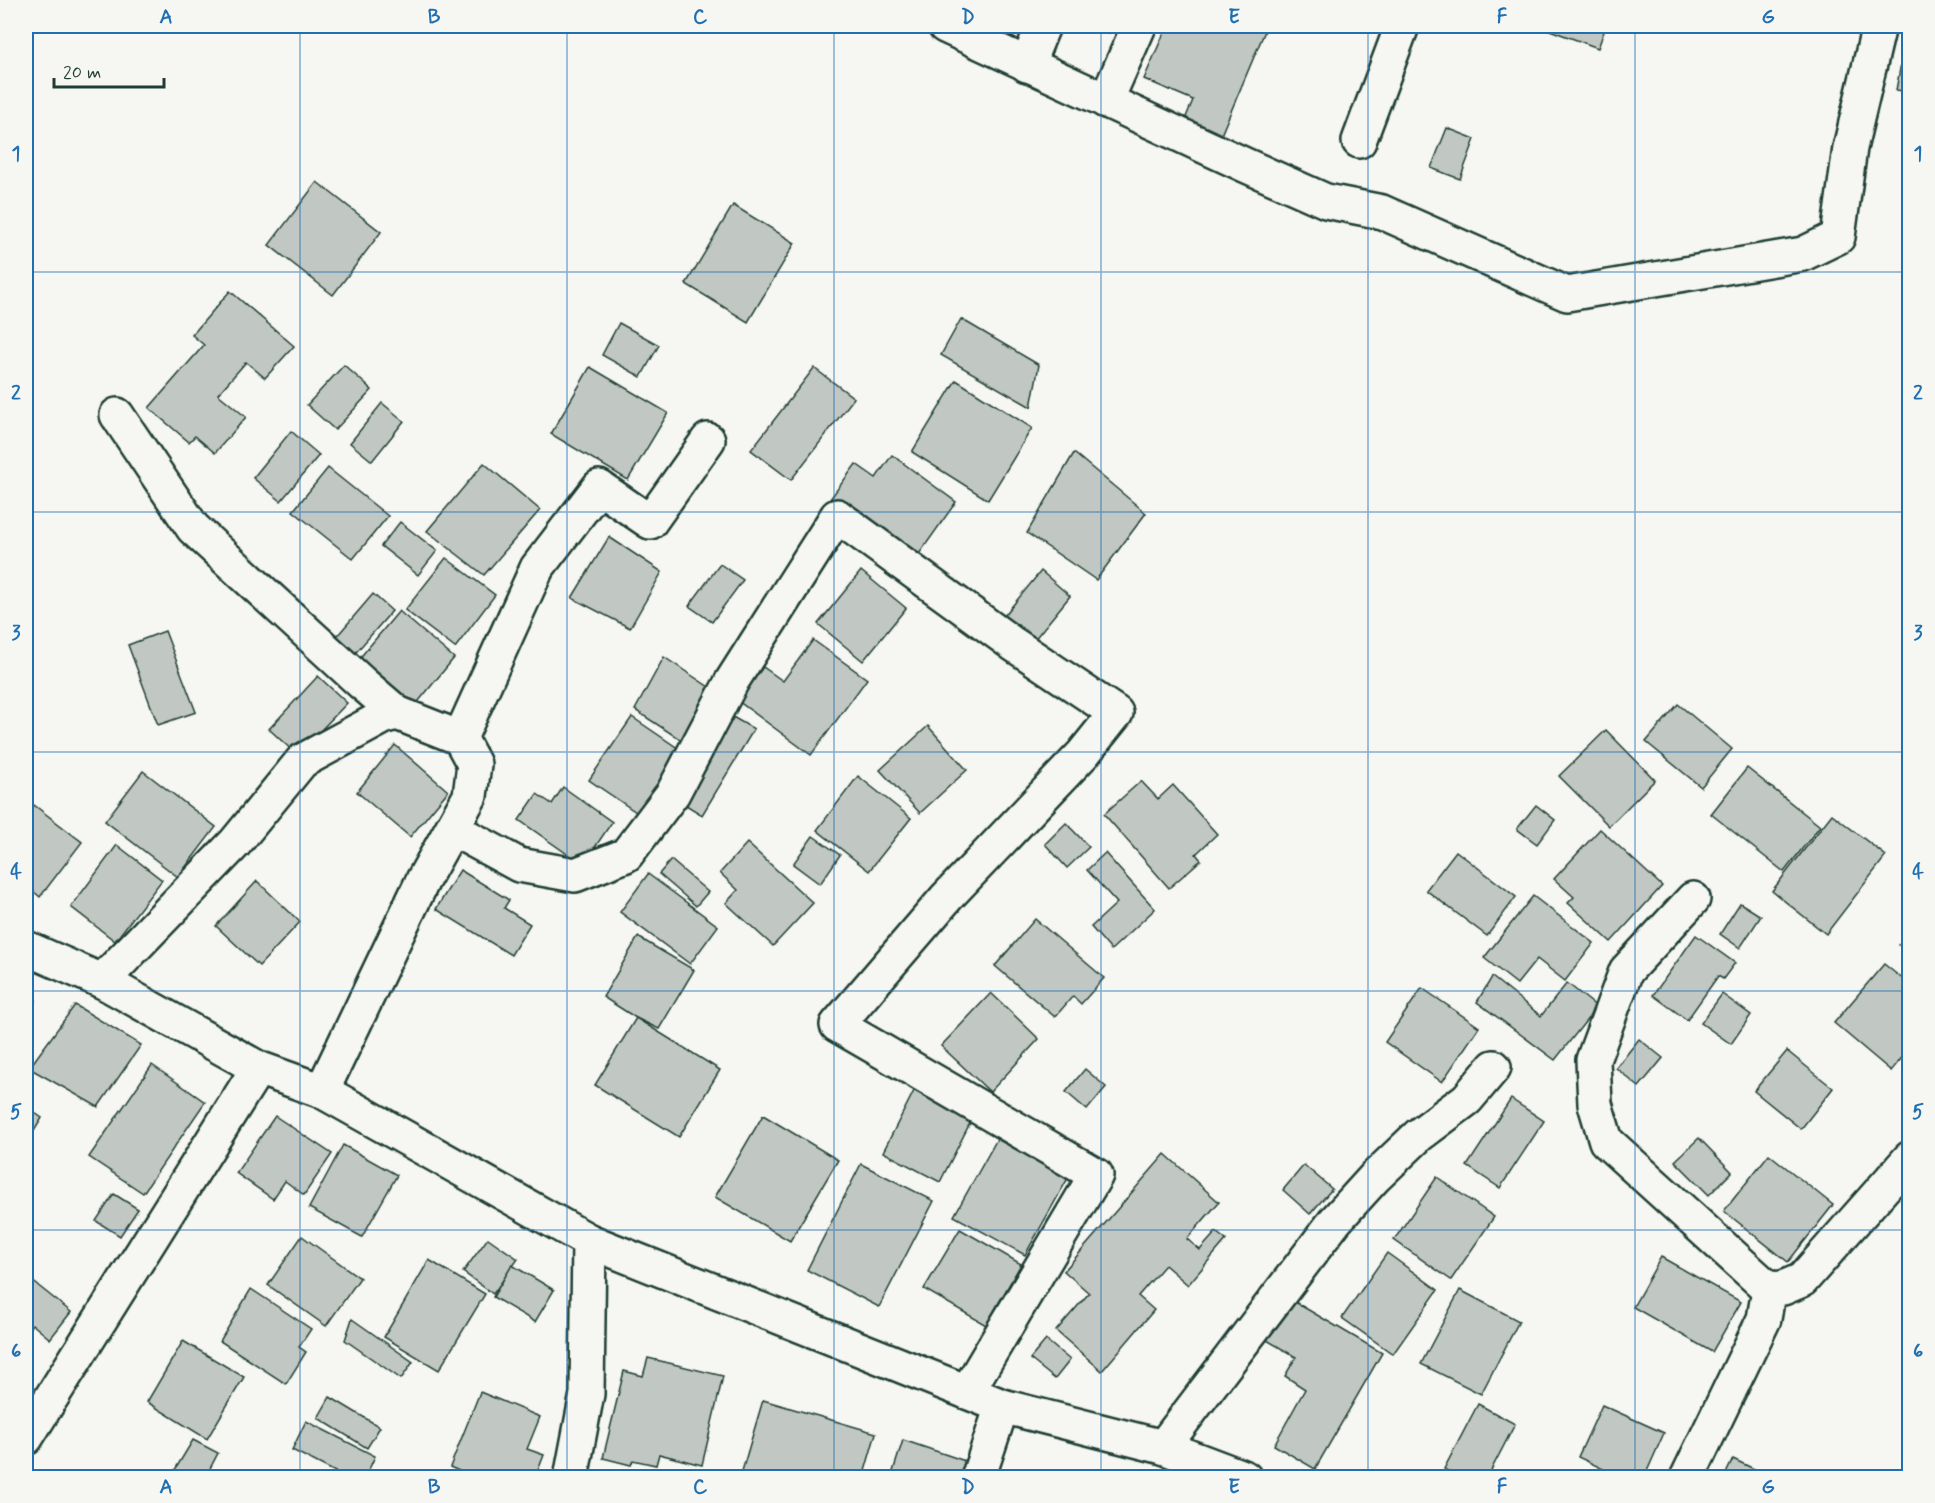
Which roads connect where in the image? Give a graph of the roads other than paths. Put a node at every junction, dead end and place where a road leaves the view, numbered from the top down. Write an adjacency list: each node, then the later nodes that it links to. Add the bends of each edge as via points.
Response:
1 (945, 26): 6 (street)
2 (1043, 26): 6 (street)
3 (1139, 26): 7 (street)
4 (1402, 26): 8 (street)
5 (1879, 26): 7 (street, via 1850,148 1838,237 1803,254 1566,294 1382,212 1326,201)
6 (1027, 65): 7 (street)
7 (1106, 101)
8 (1359, 141)
9 (117, 414): 11 (street, via 193,528)
10 (708, 440): 12 (street, via 650,522 599,487 537,568)
11 (397, 713): 12 (street); 16 (street, via 302,761 235,843)
12 (460, 738): 13 (street, via 474,764 470,796)
13 (453, 829): 19 (street, via 423,880); 23 (street, via 519,865 575,875 626,855 673,793 732,681 837,516 1013,644 1116,713 837,1025 1096,1175)
14 (1693, 899): 22 (street, via 1626,970 1593,1060 1595,1104 1606,1140)
15 (26, 948): 16 (street)
16 (102, 981): 18 (street)
17 (1494, 1067): 26 (street, via 1467,1099 1419,1135 1335,1221)
18 (258, 1068): 19 (street); 25 (street)
19 (322, 1091): 21 (street)
20 (1910, 1158): 22 (street, via 1802,1280)
21 (589, 1241): 23 (street); 27 (street, via 587,1394)
22 (1769, 1289): 30 (street, via 1764,1319)
23 (967, 1392): 24 (street)
24 (1002, 1406): 26 (street); 28 (street)
25 (26, 1438)
26 (1163, 1448): 29 (street)
27 (571, 1478)
28 (978, 1478)
29 (1245, 1478)
30 (1687, 1478)

